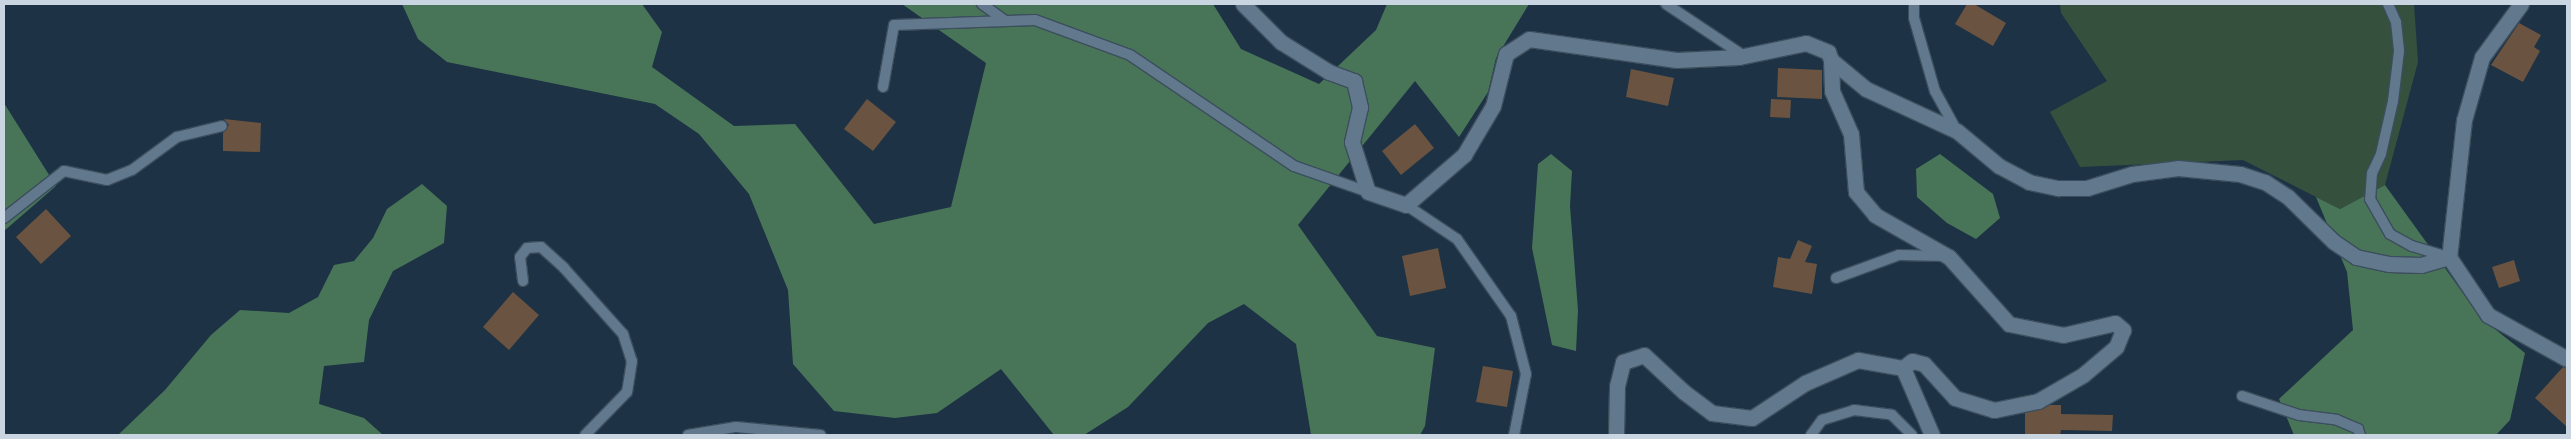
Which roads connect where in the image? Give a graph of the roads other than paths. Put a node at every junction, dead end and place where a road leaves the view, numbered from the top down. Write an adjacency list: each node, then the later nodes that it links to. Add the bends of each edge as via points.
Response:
1 (982, 4): 7 (lane)
2 (1243, 4): 13 (street, via 1281,42 1329,72 1354,81 1360,107 1352,142)
3 (1666, 4): 8 (lane)
4 (1914, 4): 12 (lane, via 1914,18 1935,91)
5 (2388, 4): 17 (lane, via 2396,22 2399,51 2393,101 2381,154 2372,173 2370,199 2390,234 2412,246)
6 (2521, 4): 17 (street, via 2482,57 2464,120)
7 (1005, 21): 10 (lane, via 894,24); 13 (lane, via 1035,20 1130,55 1294,166)
8 (1744, 56): 9 (street, via 1806,43 1828,52); 14 (street, via 1677,60 1529,38 1506,54 1493,106 1464,155)
9 (1831, 60): 12 (street, via 1866,89); 16 (street, via 1832,91 1851,134 1856,192 1875,215)
10 (883, 87)
11 (222, 126): 15 (lane, via 177,137 132,170 107,180 64,171)
12 (1957, 130): 17 (street, via 1999,166 2029,182 2058,188 2087,188 2132,174 2178,168 2240,174 2266,182 2288,197 2334,242 2356,257 2389,264 2421,265)
13 (1368, 192): 14 (street)
14 (1406, 205): 26 (lane, via 1457,239 1511,316 1526,374)
15 (4, 218)
16 (1949, 256): 18 (lane, via 1899,255); 21 (street, via 2009,324 2063,335 2115,323 2123,330 2116,347 2084,374 2038,401 1994,410 1955,398 1924,364 1912,361)
17 (2449, 257): 20 (street, via 2488,316)
18 (1836, 278)
19 (524, 281): 23 (lane, via 520,257 527,248 541,247 623,334 632,361 626,392)
20 (2567, 359)
21 (1903, 368): 27 (street, via 1858,360 1806,383 1752,418 1712,413 1644,355 1623,362 1616,386); 30 (street)
22 (2242, 396): 31 (lane, via 2299,415 2337,420 2358,429)
23 (585, 435)
24 (688, 435): 25 (lane, via 736,427)
25 (821, 435)
26 (1514, 435)
27 (1616, 435)
28 (1811, 435): 29 (lane, via 1822,420 1854,410 1892,415)
29 (1912, 435)
30 (1932, 435)
31 (2360, 435)

